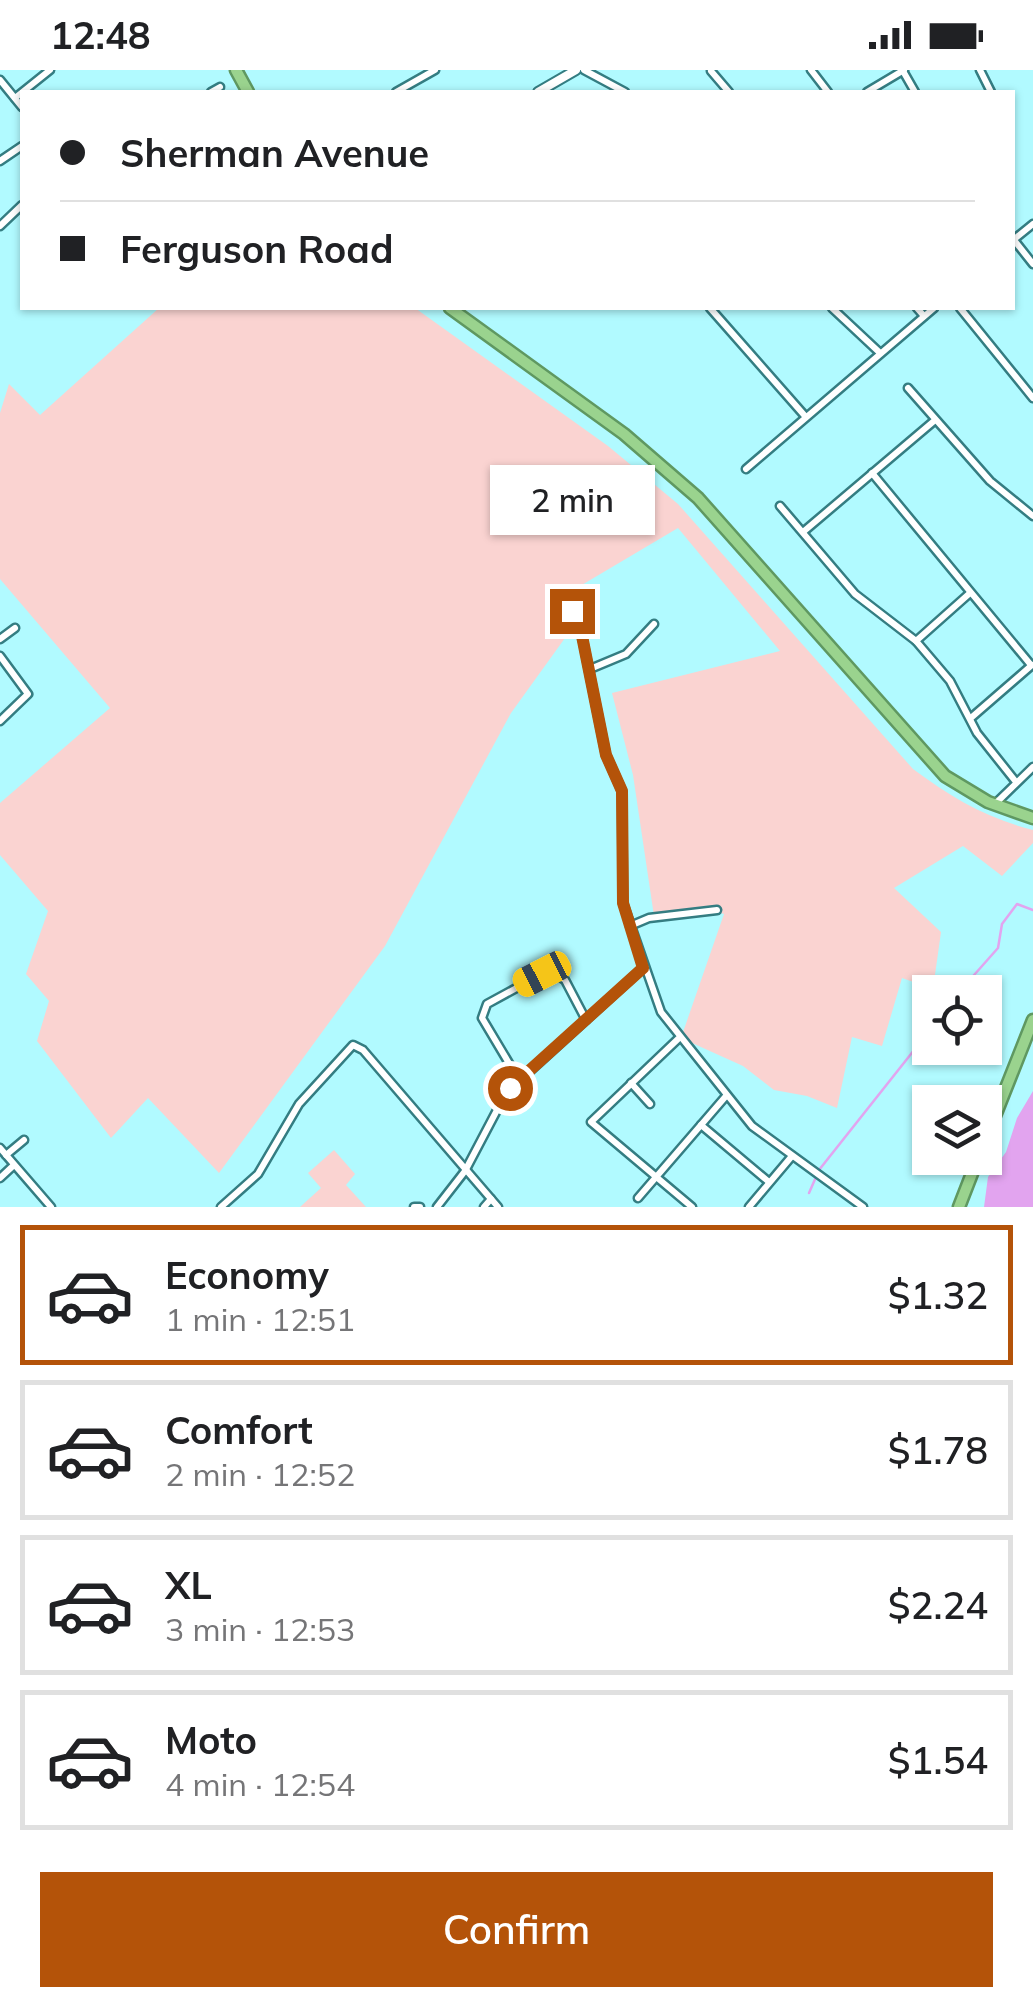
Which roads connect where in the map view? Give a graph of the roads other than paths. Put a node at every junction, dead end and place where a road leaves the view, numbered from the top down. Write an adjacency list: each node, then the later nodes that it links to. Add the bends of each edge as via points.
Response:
1 (10, 70): 8 (street)
2 (50, 70): 10 (street)
3 (435, 70): 12 (street)
4 (576, 70): 13 (street)
5 (584, 70): 14 (street)
6 (811, 70): 15 (street)
7 (904, 70): 16 (street)
8 (0, 80): 18 (street)
9 (220, 87): 11 (street)
10 (25, 90)
11 (215, 90)
12 (400, 90)
13 (541, 90)
14 (621, 90)
15 (826, 90)
16 (870, 90)
17 (20, 94): 18 (street)
18 (15, 98): 19 (street)
19 (20, 104)
20 (20, 208): 21 (street)
21 (0, 226)
22 (1015, 243): 23 (street)
23 (1033, 264)
24 (453, 310): 54 (highway, via 674,475 732,532 926,759 968,792)
25 (712, 310): 34 (street)
26 (834, 310): 31 (street)
27 (919, 310): 30 (street)
28 (932, 310): 30 (street)
29 (962, 310): 33 (street)
30 (924, 316): 31 (street)
31 (880, 352): 34 (street)
32 (908, 388): 35 (street)
33 (1033, 398)
34 (806, 416): 36 (street)
35 (934, 420): 37 (street); 39 (street)
36 (746, 468)
37 (872, 473): 40 (street); 41 (street)
38 (780, 506): 40 (street)
39 (1033, 516)
40 (803, 532): 46 (street, via 855,594)
41 (970, 593): 46 (street); 48 (street)
42 (561, 598): 49 (street, via 581,631)
43 (654, 624): 49 (street, via 626,654)
44 (14, 628): 45 (street)
45 (0, 639)
46 (916, 641): 50 (street)
47 (0, 656): 51 (street, via 28,694)
48 (1032, 665): 50 (street)
49 (590, 669): 57 (street, via 603,742 622,791 623,903)
50 (972, 717): 53 (street)
51 (0, 721)
52 (1033, 767): 53 (street)
53 (1016, 782): 54 (street)
54 (1001, 805): 55 (highway)
55 (1033, 818)
56 (717, 910): 57 (street)
57 (630, 926): 58 (street)
58 (643, 968): 59 (street); 61 (street)
59 (586, 1020): 62 (street); 62 (street, via 554,972 486,1004 482,1018)
60 (1033, 1020): 65 (highway)
61 (678, 1039): 63 (street); 64 (street)
62 (519, 1080): 73 (street)
63 (631, 1082): 66 (street); 76 (street, via 591,1122)
64 (726, 1096): 67 (street); 71 (street)
65 (1002, 1098)
66 (650, 1104)
67 (701, 1125): 76 (street); 77 (street)
68 (24, 1140): 70 (street)
69 (0, 1148): 70 (street)
70 (6, 1155): 72 (street)
71 (792, 1156): 77 (street); 87 (street)
72 (14, 1165): 75 (street); 80 (street)
73 (465, 1170): 79 (street); 81 (street, via 353,1046 299,1104 258,1174); 82 (street)
74 (971, 1175): 88 (highway)
75 (0, 1178)
76 (656, 1178): 78 (street); 85 (street)
77 (769, 1182): 86 (street)
78 (638, 1198)
79 (491, 1199): 83 (street); 84 (street)
80 (51, 1207)
81 (222, 1207)
82 (437, 1207)
83 (484, 1207)
84 (498, 1207)
85 (692, 1207)
86 (748, 1207)
87 (863, 1207)
88 (958, 1207)

